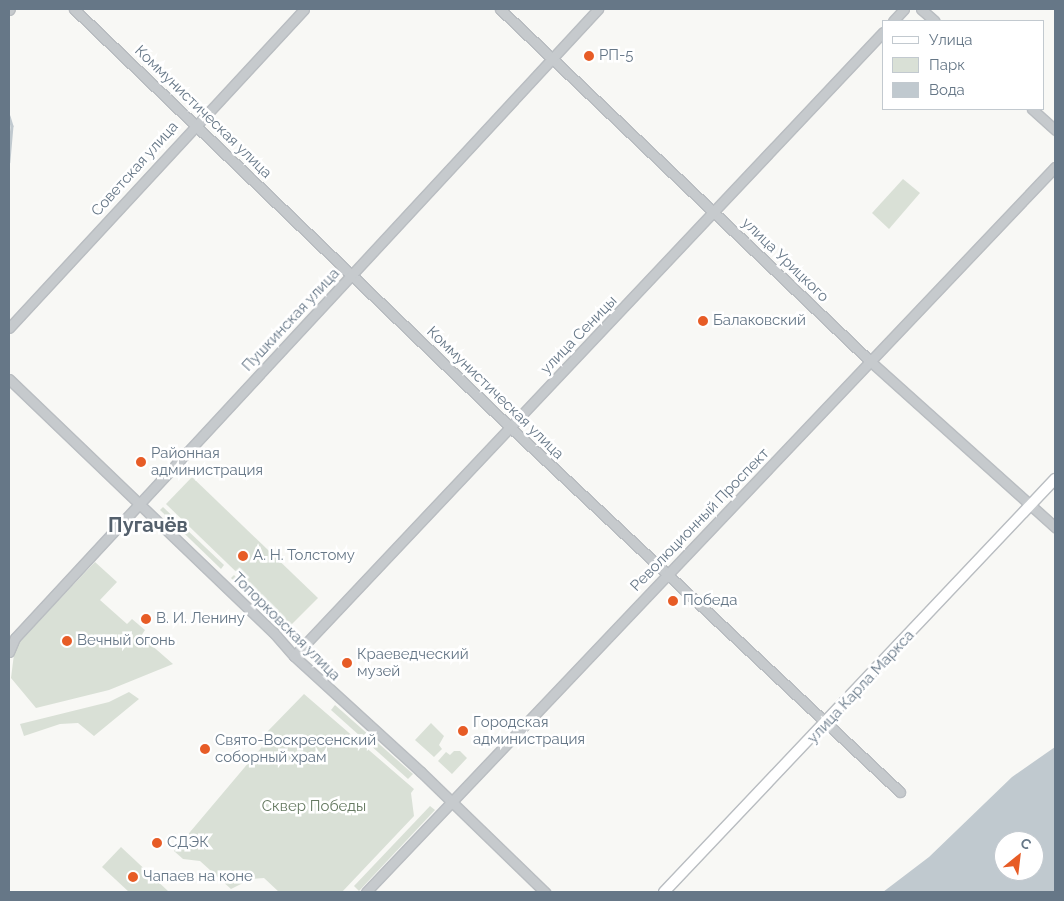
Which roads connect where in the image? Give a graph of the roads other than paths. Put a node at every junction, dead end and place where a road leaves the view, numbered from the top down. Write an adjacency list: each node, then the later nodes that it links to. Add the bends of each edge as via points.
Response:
1 (74, 9): 12 (street, Коммунистическая улица)
2 (304, 9): 12 (street, Советская улица)
3 (500, 9): 10 (street, улица Урицкого)
4 (598, 9): 10 (street, Пушкинская улица)
5 (904, 9): 7 (street)
6 (922, 9): 8 (street)
7 (894, 20)
8 (934, 20)
9 (882, 33): 15 (street, улица Сеницы)
10 (550, 57): 15 (street, улица Урицкого); 16 (street, Пушкинская улица)
11 (1033, 110): 13 (street)
12 (196, 123): 16 (street, Коммунистическая улица); 17 (street, Советская улица)
13 (1055, 130)
14 (1055, 167): 18 (street, Революционный Проспект)
15 (716, 211): 18 (street, улица Урицкого); 20 (street, улица Сеницы)
16 (352, 275): 20 (street, Коммунистическая улица); 22 (street, Пушкинская улица)
17 (9, 328)
18 (870, 361): 23 (street, улица Урицкого); 25 (street, Революционный Проспект)
19 (9, 378): 22 (street, Топорковская улица)
20 (510, 427): 25 (street, Коммунистическая улица); 27 (street, улица Сеницы)
21 (1055, 479): 23 (main road, улица Карла Маркса)
22 (140, 503): 26 (street, Пушкинская улица, via 15,638); 27 (street, Топорковская улица)
23 (1031, 505): 24 (street, улица Урицкого); 28 (main road, улица Карла Маркса)
24 (1055, 527)
25 (667, 575): 28 (street, Коммунистическая улица); 30 (street, Революционный Проспект)
26 (9, 652)
27 (294, 656): 30 (street, Топорковская улица)
28 (826, 723): 29 (street, Коммунистическая улица); 33 (main road, улица Карла Маркса)
29 (900, 792)
30 (452, 801): 31 (street, Революционный Проспект); 32 (street, Топорковская улица)
31 (366, 892)
32 (545, 892)
33 (664, 892)

